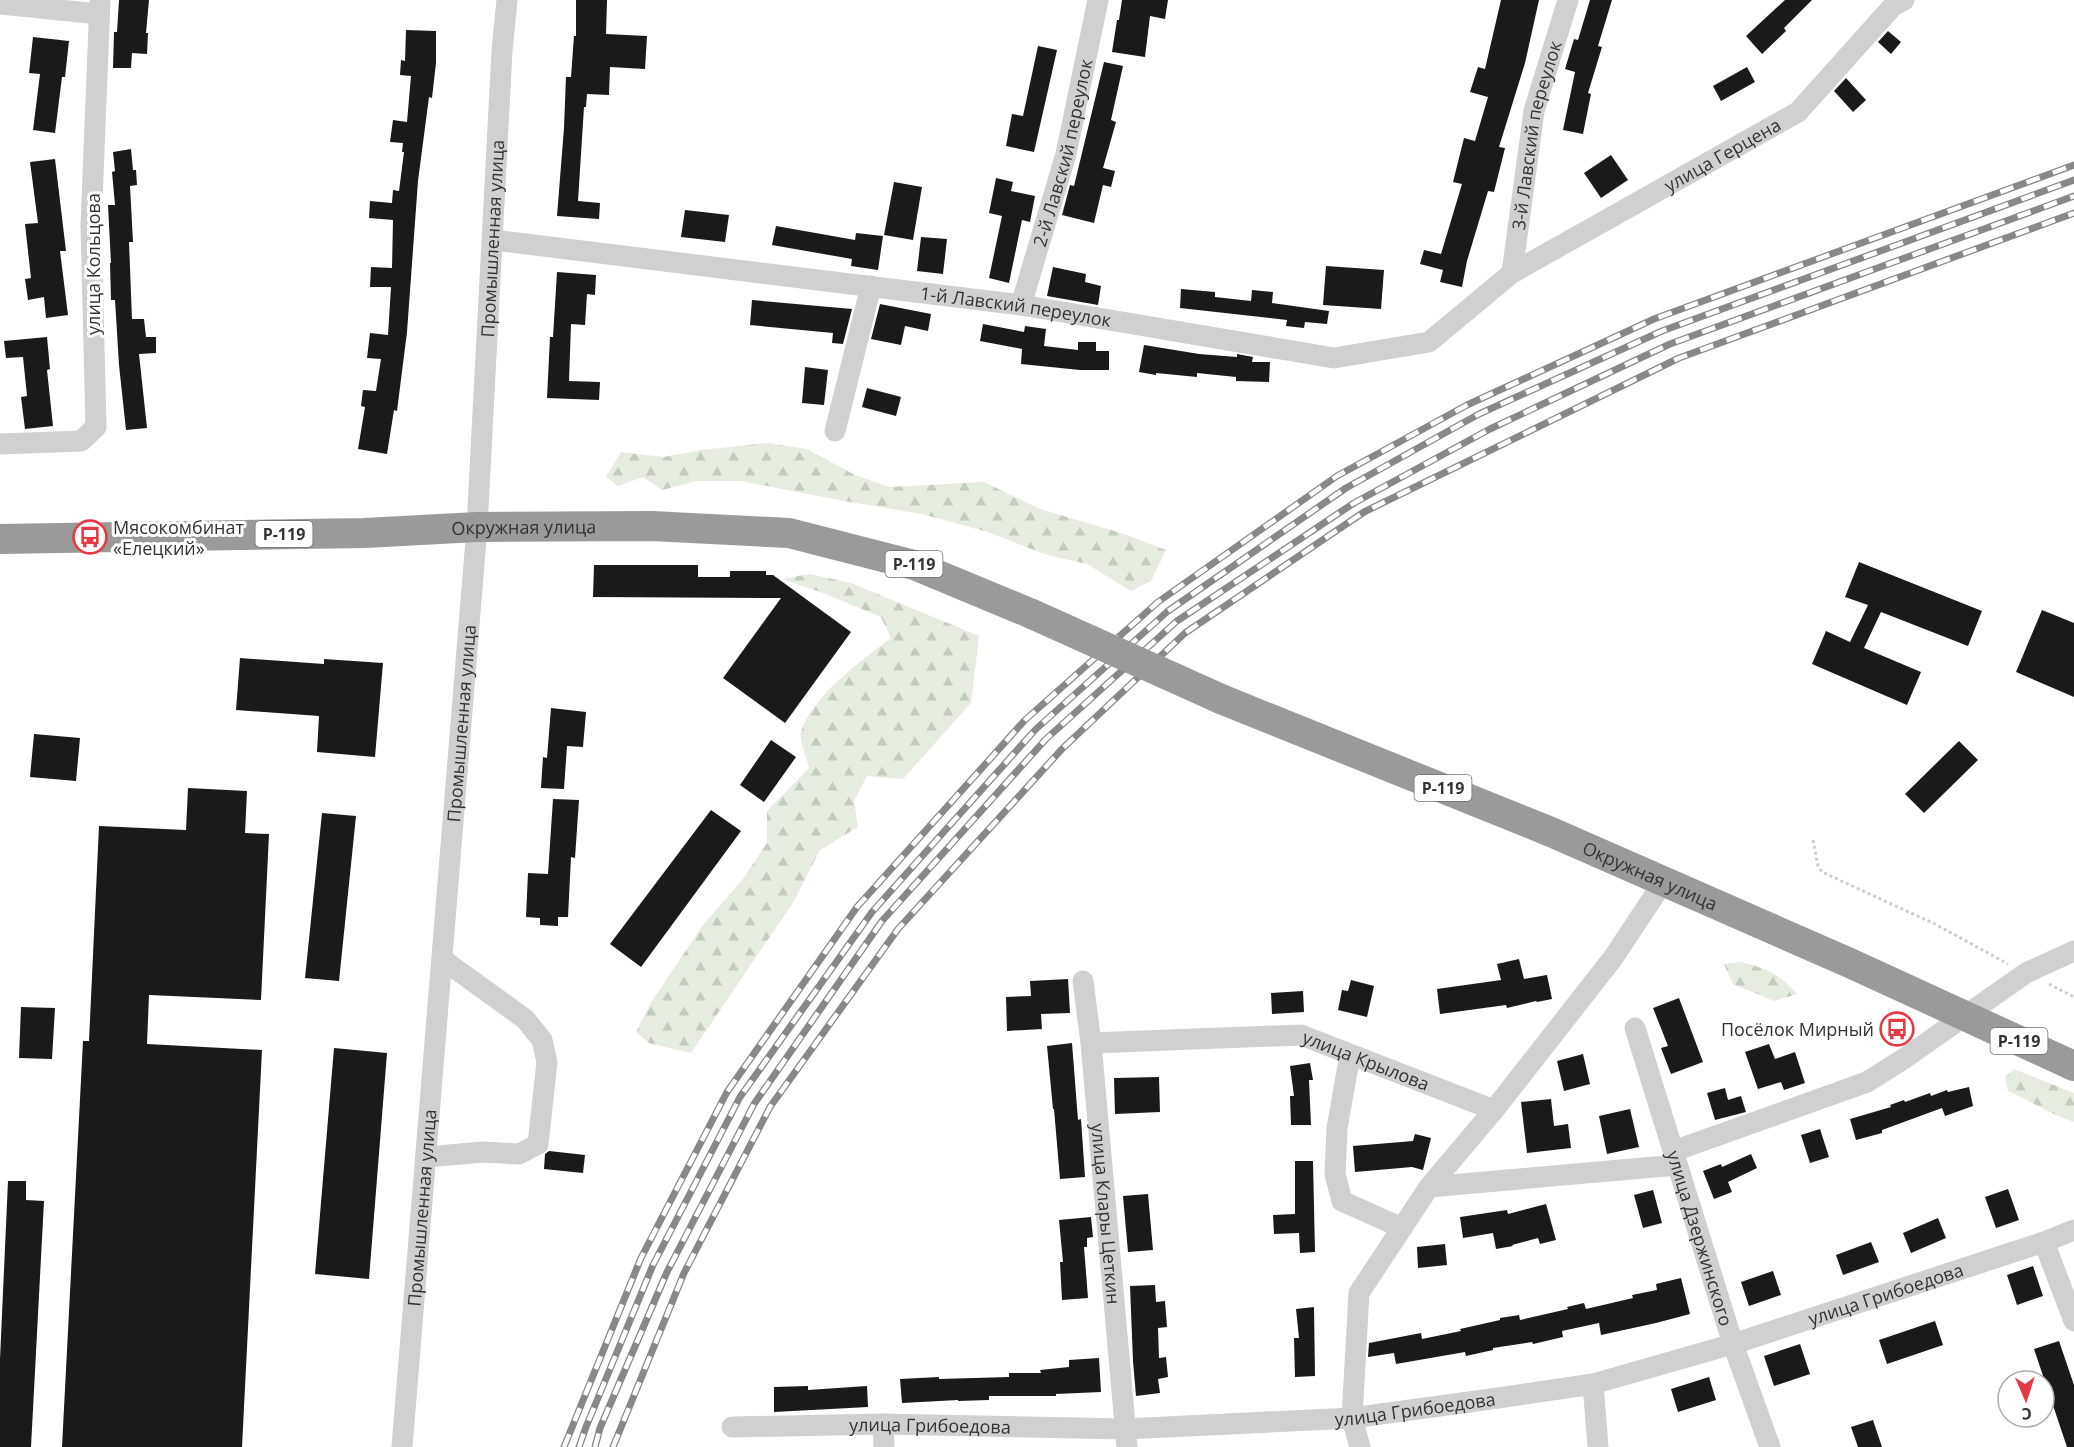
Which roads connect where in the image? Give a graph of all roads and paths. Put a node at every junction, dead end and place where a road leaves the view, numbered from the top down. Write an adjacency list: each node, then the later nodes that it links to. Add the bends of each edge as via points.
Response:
1 (507, 0): 7 (street, Промышленная улица)
2 (1098, 0): 10 (street, 2-й Лавский переулок, via 1066,154)
3 (1568, 0): 8 (street, 3-й Лавский переулок, via 1534,111)
4 (1904, 0): 8 (street, улица Герцена, via 1893,6 1798,112)
5 (0, 4): 6 (street)
6 (100, 7): 12 (street, улица Кольцова, via 91,226 96,427 81,441)
7 (494, 240): 9 (street, 1-й Лавский переулок); 13 (street, Промышленная улица)
8 (1512, 273): 10 (street, 1-й Лавский переулок, via 1429,342 1334,358)
9 (870, 286): 10 (street, 1-й Лавский переулок); 11 (street)
10 (1021, 305)
11 (835, 431)
12 (0, 444)
13 (477, 527): 14 (highway, Окружная улица / Р-119, via 364,533); 16 (highway, Окружная улица / Р-119, bridge, via 652,526 789,533 914,564 1221,699); 18 (street, Промышленная улица)
14 (0, 539)
15 (1813, 840): 19 (path, via 1822,872 1935,924)
16 (1664, 881): 22 (highway, Окружная улица / Р-119); 27 (street, via 1612,958)
17 (2074, 951): 19 (street)
18 (442, 959): 28 (street, Промышленная улица); 28 (street, via 525,1019 542,1040 547,1062 538,1144 519,1154 483,1152)
19 (2026, 973): 21 (path); 22 (street)
20 (1083, 981): 24 (street, улица Клары Цеткин)
21 (2074, 997)
22 (1964, 1016): 26 (highway, Окружная улица / Р-119); 29 (street, via 1867,1082)
23 (1635, 1028): 29 (street, улица Дзержинского)
24 (1091, 1043): 25 (street, улица Крылова, via 1301,1035); 40 (street, улица Клары Цеткин)
25 (1350, 1055): 27 (street, улица Крылова); 31 (street, via 1337,1128 1335,1174 1341,1201)
26 (2074, 1066)
27 (1494, 1110): 30 (street)
28 (426, 1157): 41 (street, Промышленная улица)
29 (1676, 1158): 30 (street); 35 (street, улица Дзержинского)
30 (1429, 1187): 31 (street)
31 (1402, 1228): 37 (street, via 1359,1293)
32 (2074, 1230): 33 (street, улица Грибоедова)
33 (2044, 1242): 34 (street); 35 (street, улица Грибоедова)
34 (2074, 1321)
35 (1733, 1344): 36 (street, улица Грибоедова); 45 (street, улица Дзержинского)
36 (1593, 1384): 37 (street, улица Грибоедова); 44 (street)
37 (1352, 1418): 40 (street, улица Грибоедова); 43 (street)
38 (883, 1424): 39 (street, улица Грибоедова); 40 (street, улица Грибоедова); 42 (street)
39 (732, 1427)
40 (1126, 1438)
41 (402, 1447)
42 (884, 1447)
43 (1360, 1447)
44 (1598, 1447)
45 (1770, 1447)

